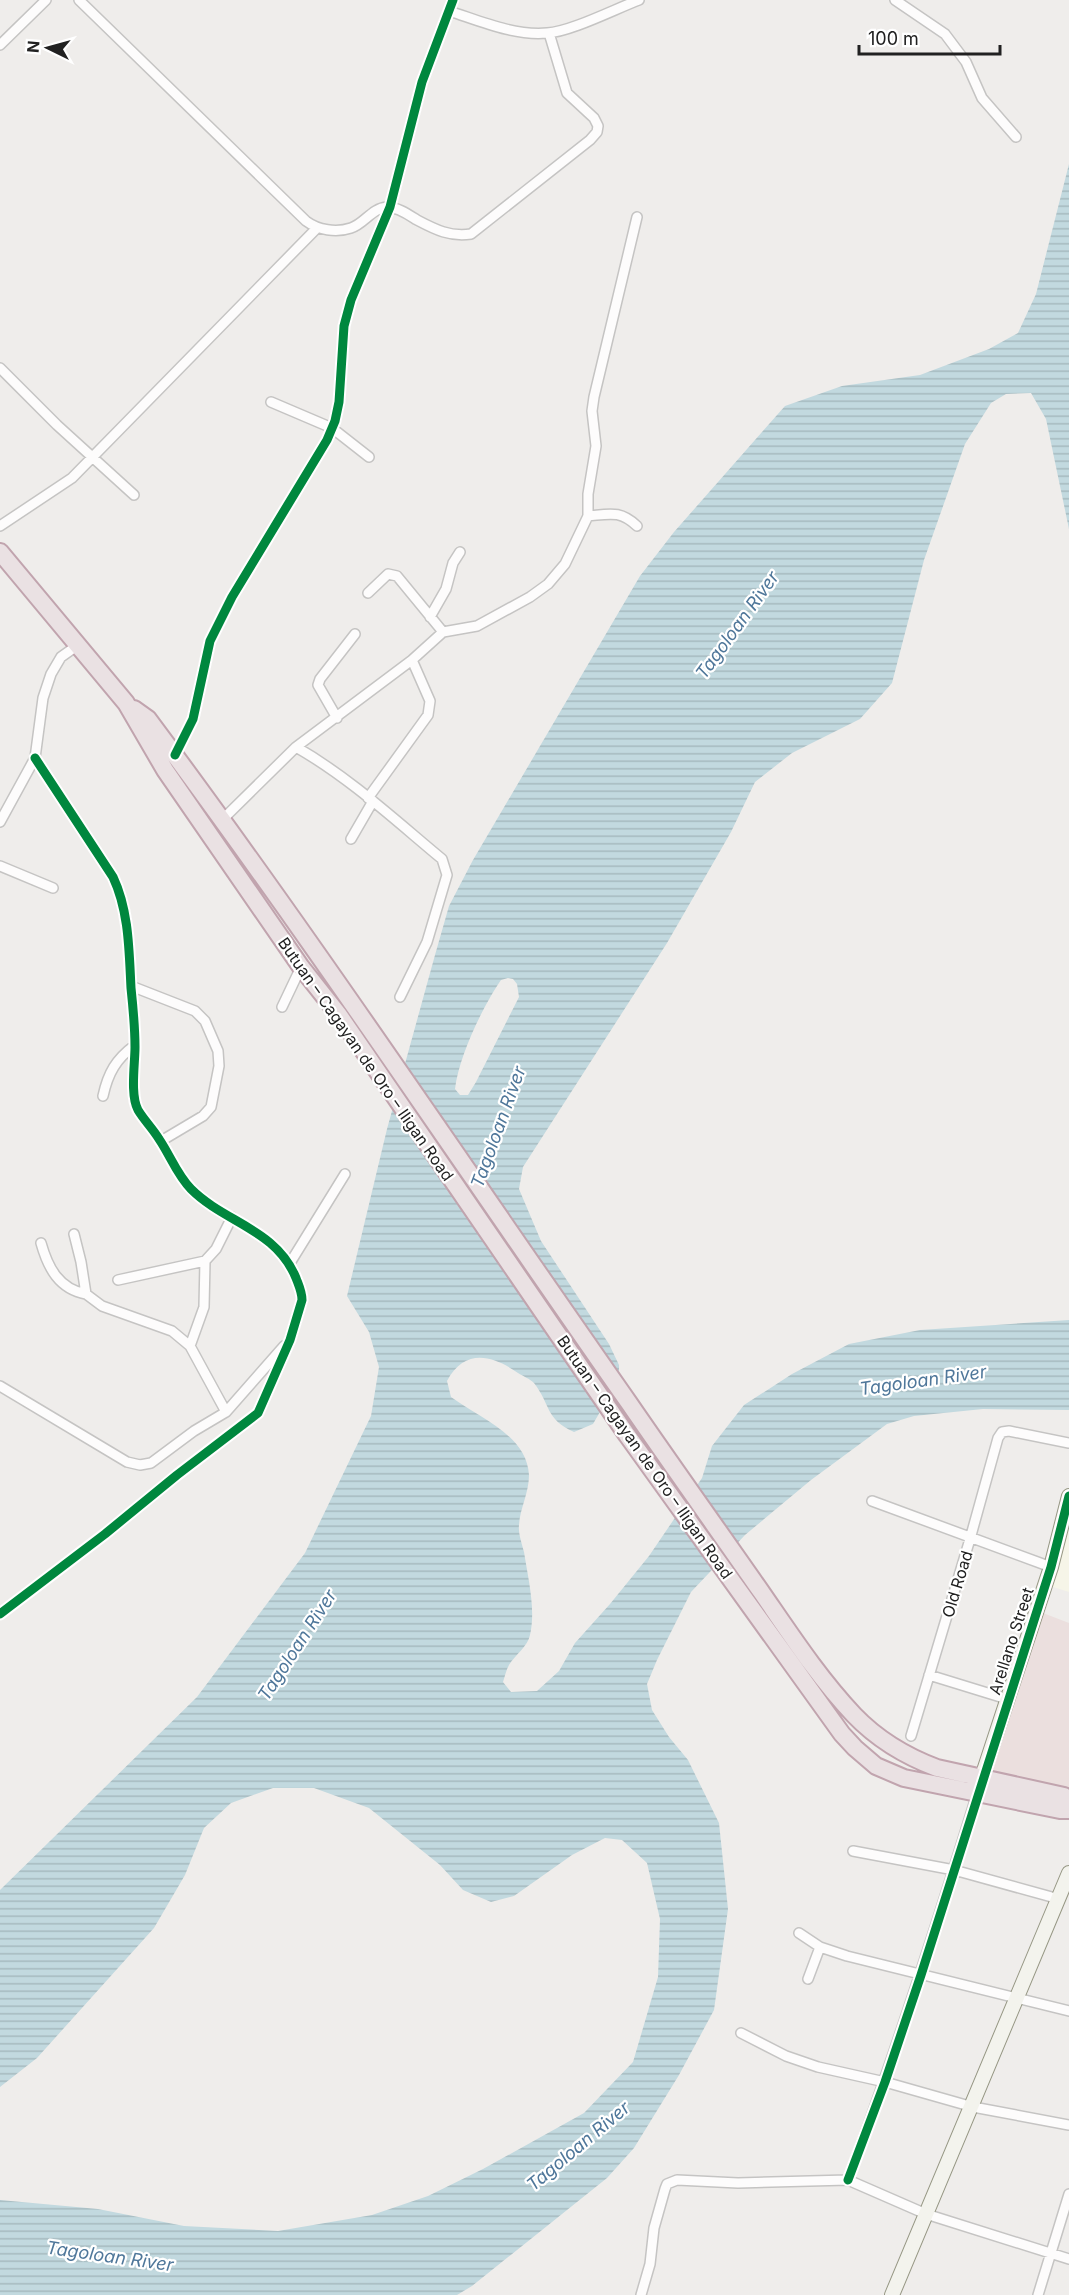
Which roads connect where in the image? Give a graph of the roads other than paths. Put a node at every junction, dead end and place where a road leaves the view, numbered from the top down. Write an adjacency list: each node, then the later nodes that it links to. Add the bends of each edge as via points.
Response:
1 (46, 0): 8 (street)
2 (79, 0): 12 (street)
3 (453, 0): 6 (street)
4 (639, 0): 7 (street)
5 (894, 0): 9 (street, via 945,34 966,62 982,98)
6 (449, 11): 7 (street, via 522,33); 10 (street, via 422,82)
7 (549, 33): 10 (street, via 567,93 594,118 597,132 590,140 471,234 455,236)
8 (0, 45)
9 (1016, 137)
10 (390, 207): 12 (street, via 377,210 351,228); 15 (street, via 344,326 339,402)
11 (637, 217): 19 (street, via 594,397 596,446)
12 (316, 229): 17 (street)
13 (0, 368): 17 (street)
14 (270, 402): 15 (street)
15 (332, 428): 16 (street); 33 (street, via 210,640 193,719)
16 (369, 457)
17 (93, 458): 18 (street); 20 (street, via 72,478)
18 (134, 495)
19 (588, 516): 21 (street, via 619,514); 26 (street, via 565,564 548,584 477,626)
20 (0, 526)
21 (637, 526)
22 (0, 552): 28 (highway, Butuan – Cagayan de Oro – Iligan Road)
23 (460, 552): 25 (street)
24 (368, 593): 25 (street, via 388,574 393,574)
25 (430, 617): 26 (street)
26 (442, 632): 29 (street)
27 (355, 634): 31 (street, via 318,685)
28 (78, 645): 30 (highway, Butuan – Cagayan de Oro – Iligan Road); 34 (street, via 61,657 51,674 43,699)
29 (412, 660): 31 (street); 35 (street, via 430,701 428,715)
30 (126, 703): 33 (highway, Butuan – Cagayan de Oro – Iligan Road, via 148,720); 41 (highway, Butuan – Cagayan de Oro – Iligan Road, via 165,770)
31 (337, 717): 32 (street)
32 (296, 747): 35 (street); 36 (street)
33 (175, 755): 36 (highway, Butuan – Cagayan de Oro – Iligan Road)
34 (35, 758): 37 (street); 42 (street, via 118,888 126,915)
35 (370, 799): 38 (street); 43 (street, via 442,859 447,875 427,942)
36 (223, 819): 66 (highway, Butuan – Cagayan de Oro – Iligan Road, via 326,963)
37 (0, 822)
38 (351, 839)
39 (0, 866): 40 (street)
40 (53, 888)
41 (301, 967): 44 (street); 66 (highway, Butuan – Cagayan de Oro – Iligan Road, via 339,1015 627,1435)
42 (131, 986): 45 (street); 47 (street, via 195,1011 205,1021 218,1051 211,1107)
43 (400, 997)
44 (282, 1006)
45 (135, 1045): 46 (street, via 113,1065); 47 (street, via 137,1109)
46 (103, 1096)
47 (161, 1141): 49 (street, via 189,1187)
48 (345, 1174): 53 (street)
49 (232, 1217): 52 (street); 53 (street, via 254,1230)
50 (74, 1234): 55 (street)
51 (41, 1243): 55 (street, via 47,1263 60,1283)
52 (205, 1261): 54 (street); 57 (street, via 204,1307)
53 (290, 1263): 56 (street, via 302,1294)
54 (118, 1280)
55 (86, 1294): 57 (street, via 102,1306 172,1331)
56 (290, 1340): 59 (street); 65 (street, via 258,1413)
57 (190, 1346): 59 (street)
58 (0, 1386): 59 (street, via 126,1462 140,1465 151,1463)
59 (226, 1412)
60 (1069, 1443): 63 (street, Old Road, via 1002,1432)
61 (1069, 1496): 64 (street, Arellano Street)
62 (872, 1501): 63 (street)
63 (970, 1539): 64 (street); 67 (street, Old Road)
64 (1051, 1567): 68 (street, Arellano Street)
65 (0, 1614)
66 (806, 1669): 70 (highway, via 890,1746); 70 (highway, via 842,1734 876,1766 904,1778)
67 (929, 1675): 68 (street); 69 (street, Old Road)
68 (1007, 1699): 70 (street, Arellano Street)
69 (911, 1736)
70 (979, 1786): 71 (highway); 72 (highway); 74 (street)
71 (1069, 1800)
72 (1069, 1810)
73 (853, 1851): 74 (street)
74 (954, 1870): 76 (street); 79 (street)
75 (1069, 1873): 76 (street)
76 (1064, 1900): 81 (street)
77 (799, 1933): 78 (street)
78 (820, 1947): 79 (street); 80 (street)
79 (921, 1975): 81 (street); 84 (street)
80 (808, 1979)
81 (1015, 1998): 82 (street); 85 (street)
82 (1069, 2011)
83 (741, 2033): 84 (street, via 801,2062)
84 (885, 2082): 85 (street); 87 (street)
85 (973, 2107): 86 (street); 89 (street)
86 (1069, 2125)
87 (848, 2180): 89 (street); 92 (street, via 672,2181 664,2189 656,2218)
88 (1069, 2194): 90 (street)
89 (926, 2214): 90 (street); 93 (street)
90 (1051, 2253): 91 (street); 94 (street)
91 (1069, 2259)
92 (641, 2295)
93 (892, 2295)
94 (1038, 2295)

